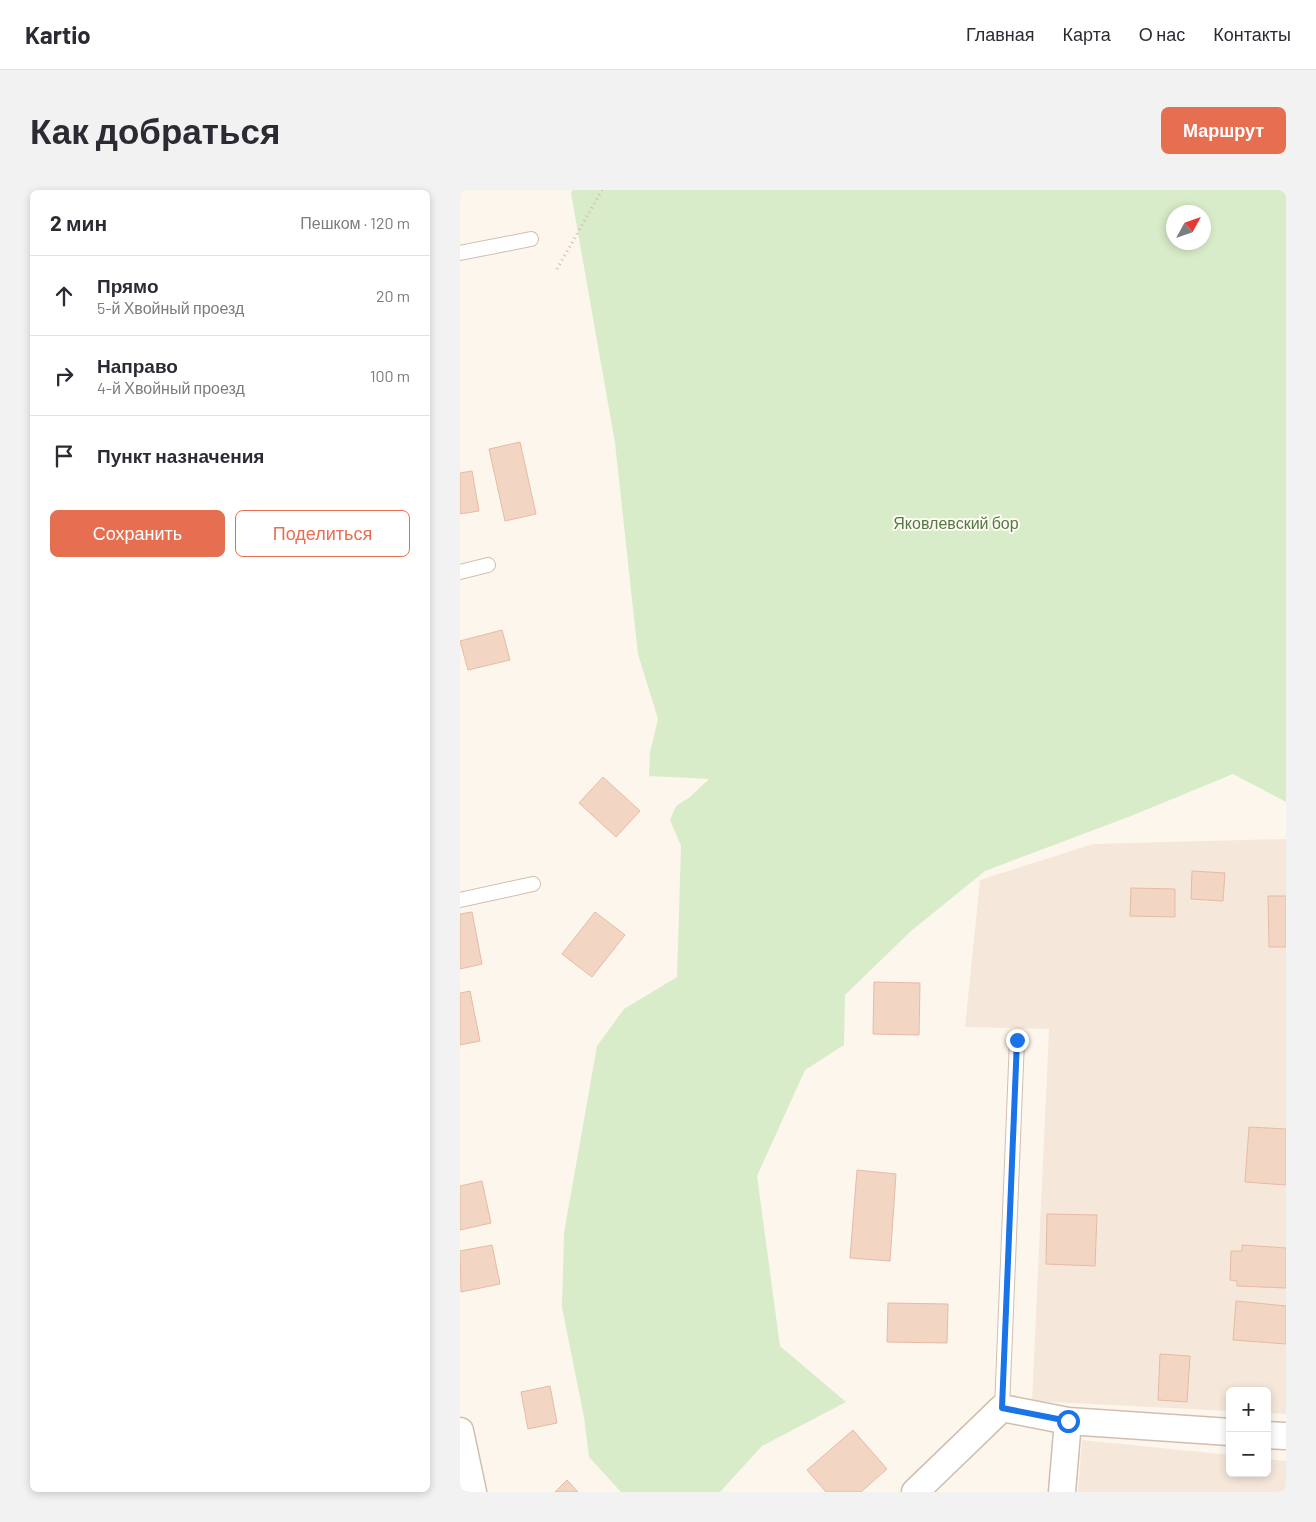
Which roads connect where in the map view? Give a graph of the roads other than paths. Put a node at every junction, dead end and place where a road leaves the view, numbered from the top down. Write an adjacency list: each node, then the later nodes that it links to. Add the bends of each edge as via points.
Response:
1 (531, 239): 2 (lane)
2 (460, 253)
3 (488, 566): 4 (lane)
4 (460, 572)
5 (533, 884): 6 (lane)
6 (460, 900)
7 (1017, 1040): 8 (lane)
8 (1002, 1408): 9 (street); 15 (street)
9 (1068, 1421): 11 (street); 16 (street)
10 (460, 1431): 14 (street)
11 (1226, 1432)
12 (1271, 1435): 13 (street)
13 (1286, 1436)
14 (473, 1492)
15 (915, 1492)
16 (1062, 1492)

